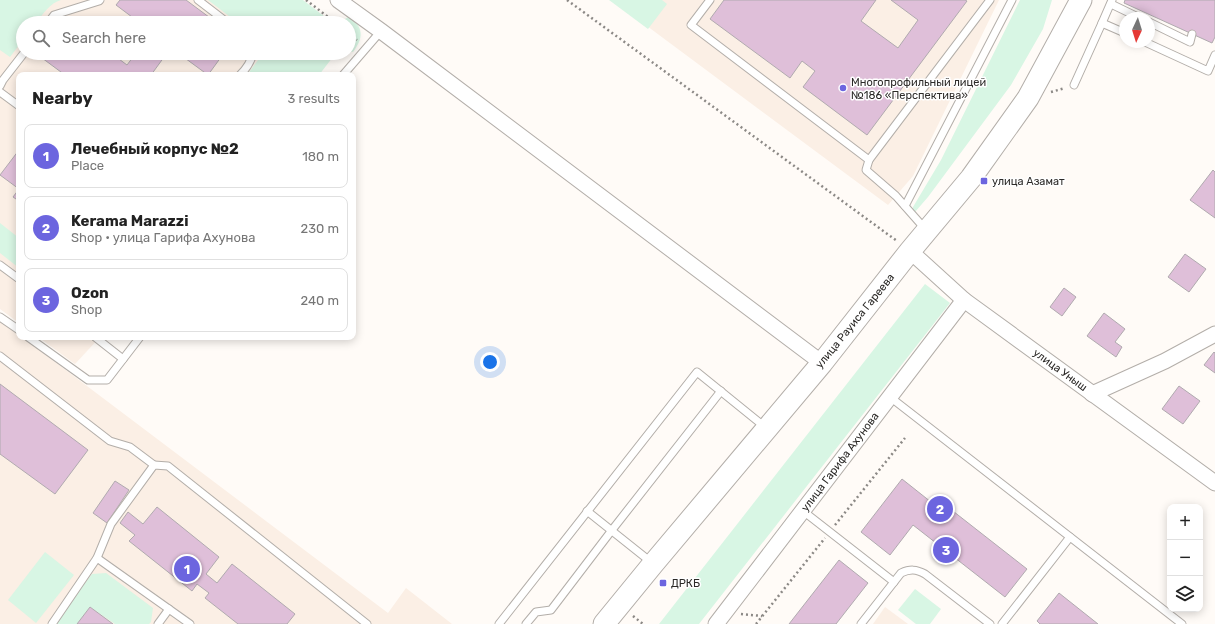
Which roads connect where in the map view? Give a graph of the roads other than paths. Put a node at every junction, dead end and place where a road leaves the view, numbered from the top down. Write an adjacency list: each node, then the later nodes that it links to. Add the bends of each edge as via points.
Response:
1 (100, 0): 10 (lane)
2 (198, 0): 11 (lane)
3 (338, 0): 15 (street)
4 (710, 0): 29 (lane, via 691,25)
5 (990, 0): 29 (lane)
6 (1012, 0): 30 (lane)
7 (1081, 0): 31 (street, улица Рауиса Гареева, via 1028,98 971,178)
8 (1112, 2): 9 (lane); 12 (lane)
9 (1130, 12)
10 (53, 16)
11 (219, 16)
12 (1102, 23): 14 (lane); 25 (lane)
13 (1155, 25): 16 (lane, via 1190,42)
14 (1119, 30)
15 (381, 31): 22 (lane); 44 (street)
16 (1192, 34)
17 (1155, 47): 18 (lane, via 1208,71)
18 (1215, 55)
19 (19, 60): 26 (lane)
20 (251, 60): 23 (lane)
21 (356, 60): 24 (lane)
22 (356, 60)
23 (243, 72)
24 (346, 72)
25 (1074, 85)
26 (0, 86)
27 (0, 92): 28 (lane)
28 (16, 104)
29 (869, 160): 30 (lane, via 866,170)
30 (905, 206): 31 (lane)
31 (927, 231): 32 (street, улица Рауиса Гареева)
32 (910, 251): 35 (street, улица Уныш); 44 (street, улица Рауиса Гареева)
33 (0, 265): 34 (lane)
34 (16, 278)
35 (964, 300): 46 (street, улица Уныш); 47 (street, улица Гарифа Ахунова)
36 (0, 317): 37 (lane)
37 (16, 328)
38 (1215, 334): 46 (street, via 1165,361)
39 (32, 340): 43 (lane, via 88,380 107,380)
40 (98, 340): 43 (lane)
41 (138, 340): 43 (lane)
42 (0, 356): 49 (lane, via 110,441 130,447)
43 (123, 359)
44 (822, 363): 48 (street, улица Рауиса Гареева)
45 (721, 391): 48 (lane); 51 (lane, via 697,372); 53 (lane)
46 (1092, 394): 50 (street, улица Уныш)
47 (890, 397): 52 (street, улица Гарифа Ахунова); 54 (lane)
48 (766, 428): 56 (street, улица Рауиса Гареева)
49 (154, 465): 55 (lane, via 111,524); 63 (lane, via 168,466)
50 (1215, 483)
51 (587, 511): 53 (lane); 64 (lane)
52 (803, 511): 57 (lane); 59 (street, улица Гарифа Ахунова)
53 (612, 530): 56 (lane); 65 (lane, via 551,610 536,612)
54 (1070, 537): 69 (lane); 70 (lane)
55 (97, 558): 58 (lane); 60 (lane)
56 (653, 564): 66 (street, улица Рауиса Гареева)
57 (894, 582): 67 (lane); 68 (lane, via 901,573 919,570)
58 (169, 609): 61 (lane); 62 (lane)
59 (720, 618)
60 (52, 624)
61 (158, 624)
62 (190, 624)
63 (367, 624)
64 (499, 624)
65 (526, 624)
66 (604, 624)
67 (862, 624)
68 (990, 624)
69 (1002, 624)
70 (1182, 624)

